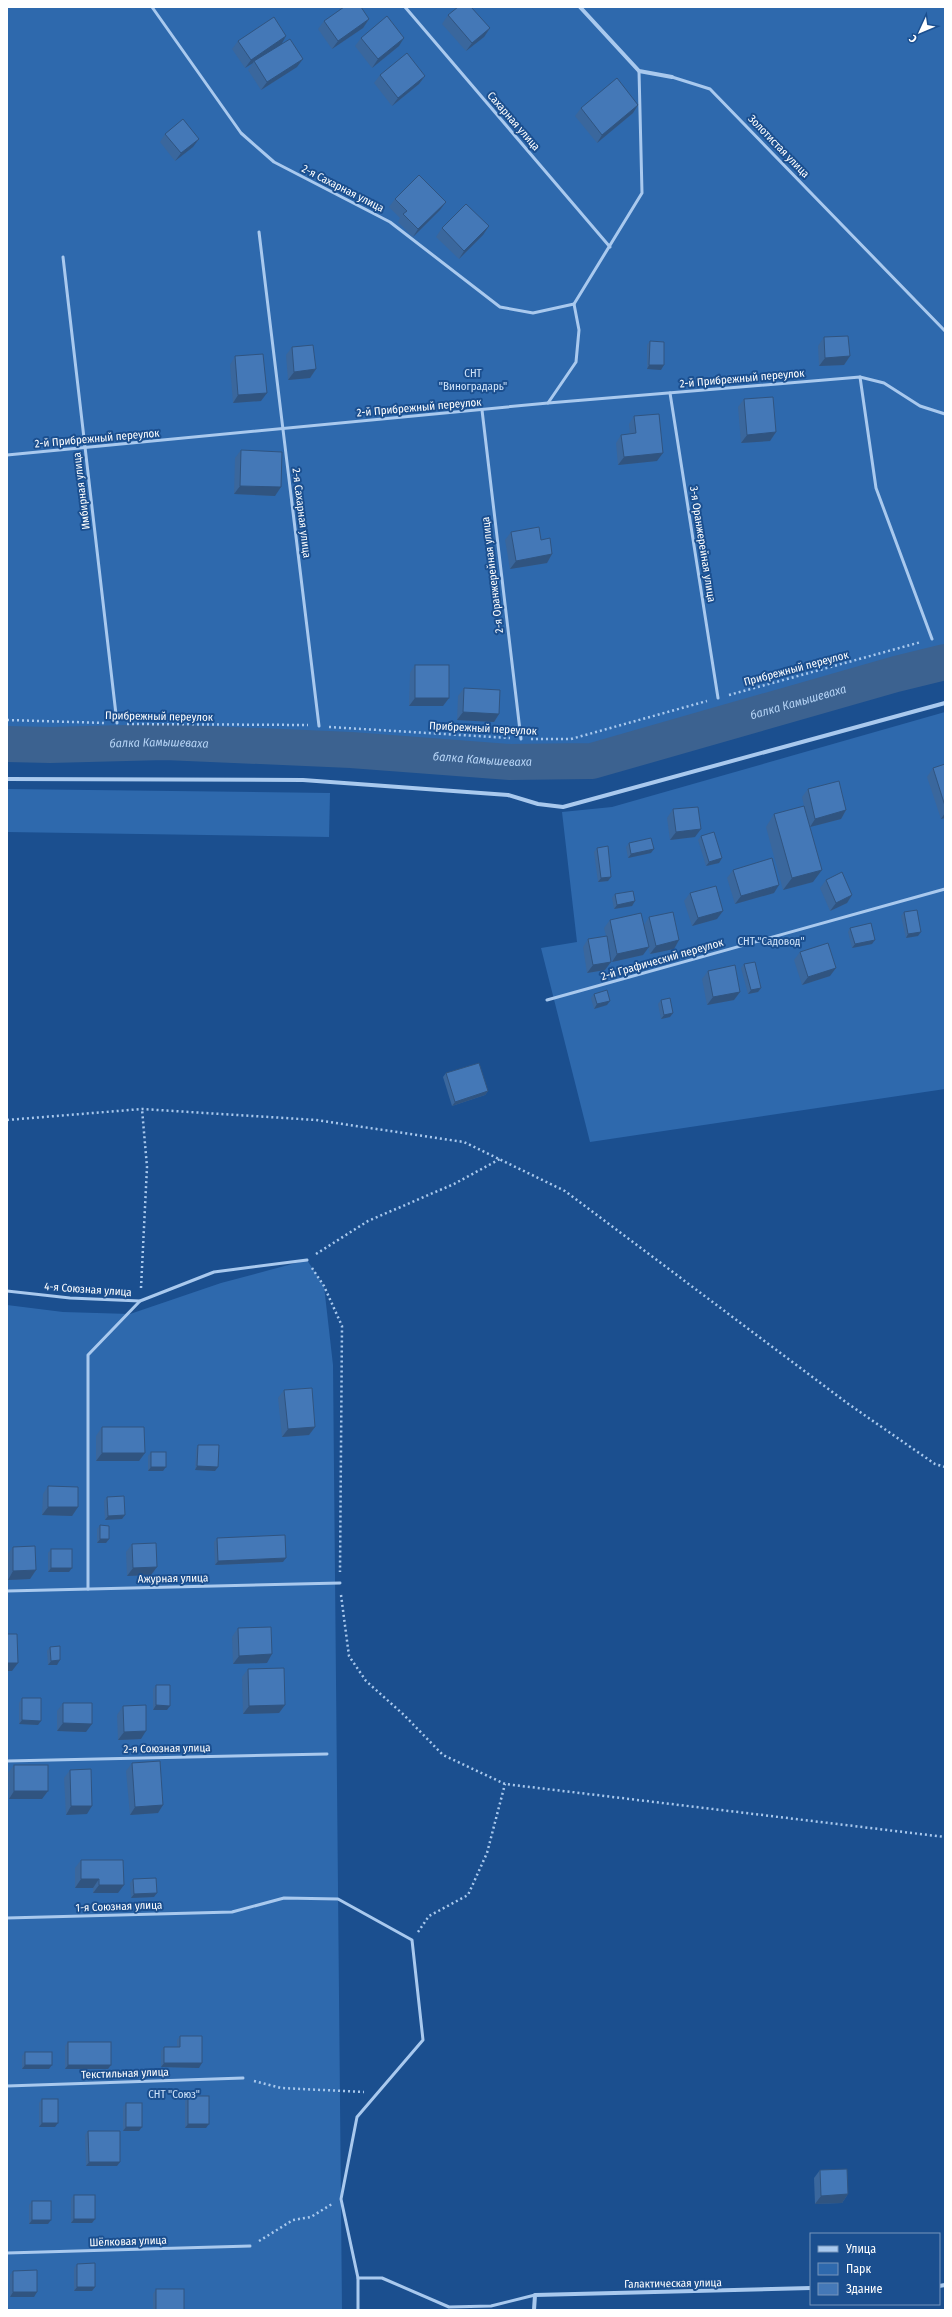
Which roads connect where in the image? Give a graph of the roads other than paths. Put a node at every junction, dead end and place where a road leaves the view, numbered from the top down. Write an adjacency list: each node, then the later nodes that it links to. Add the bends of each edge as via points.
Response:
1 (152, 7): 9 (lane, 2-я Сахарная улица, via 241,134 274,162 390,222 500,307 533,313)
2 (405, 7): 7 (lane, Сахарная улица)
3 (580, 7): 4 (street)
4 (639, 71): 5 (street, Золотистая улица); 7 (lane, via 642,193)
5 (672, 77): 10 (lane, Золотистая улица, via 710,89)
6 (259, 232): 16 (lane, 2-я Сахарная улица)
7 (610, 246): 9 (lane)
8 (63, 257): 17 (lane, Имбирная улица)
9 (574, 304): 13 (lane, via 579,330 576,362)
10 (945, 330)
11 (860, 377): 12 (lane, 2-й Прибрежный переулок); 15 (lane, 2-й Прибрежный переулок, via 884,383 920,406); 19 (lane, via 876,488)
12 (670, 393): 13 (lane, 2-й Прибрежный переулок); 20 (lane, 3-я Оранжерейная улица)
13 (548, 403): 14 (lane, 2-й Прибрежный переулок)
14 (482, 410): 16 (lane, 2-й Прибрежный переулок); 24 (lane, 2-я Оранжерейная улица)
15 (945, 414)
16 (282, 428): 17 (lane, 2-й Прибрежный переулок); 23 (lane, 2-я Сахарная улица)
17 (85, 449): 18 (lane, 2-й Прибрежный переулок); 22 (lane, Имбирная улица)
18 (7, 455)
19 (932, 639)
20 (718, 698)
21 (945, 703): 25 (street, via 563,807 538,804 508,795 303,780)
22 (117, 724)
23 (319, 726)
24 (521, 738)
25 (7, 780)
26 (945, 889): 27 (lane, 2-й Графический переулок)
27 (547, 1000)
28 (307, 1260): 30 (lane, 4-я Союзная улица, via 214,1272)
29 (7, 1291): 30 (lane, 4-я Союзная улица, via 70,1298)
30 (140, 1301): 32 (lane, via 88,1355)
31 (340, 1583): 32 (lane, Ажурная улица)
32 (88, 1589): 33 (lane, Ажурная улица)
33 (7, 1591)
34 (327, 1754): 35 (lane, 2-я Союзная улица)
35 (7, 1761)
36 (7, 1918): 41 (lane, 1-я Союзная улица, via 232,1912 284,1898 338,1899 412,1940 423,2040 357,2117 341,2199)
37 (243, 2078): 38 (lane, Текстильная улица)
38 (7, 2086)
39 (250, 2246): 40 (lane, Шёлковая улица)
40 (7, 2253)
41 (358, 2278): 43 (lane, via 382,2278 449,2307 492,2306); 44 (lane)
42 (810, 2288): 43 (street, Галактическая улица)
43 (535, 2295): 45 (street)
44 (358, 2310)
45 (534, 2310)

